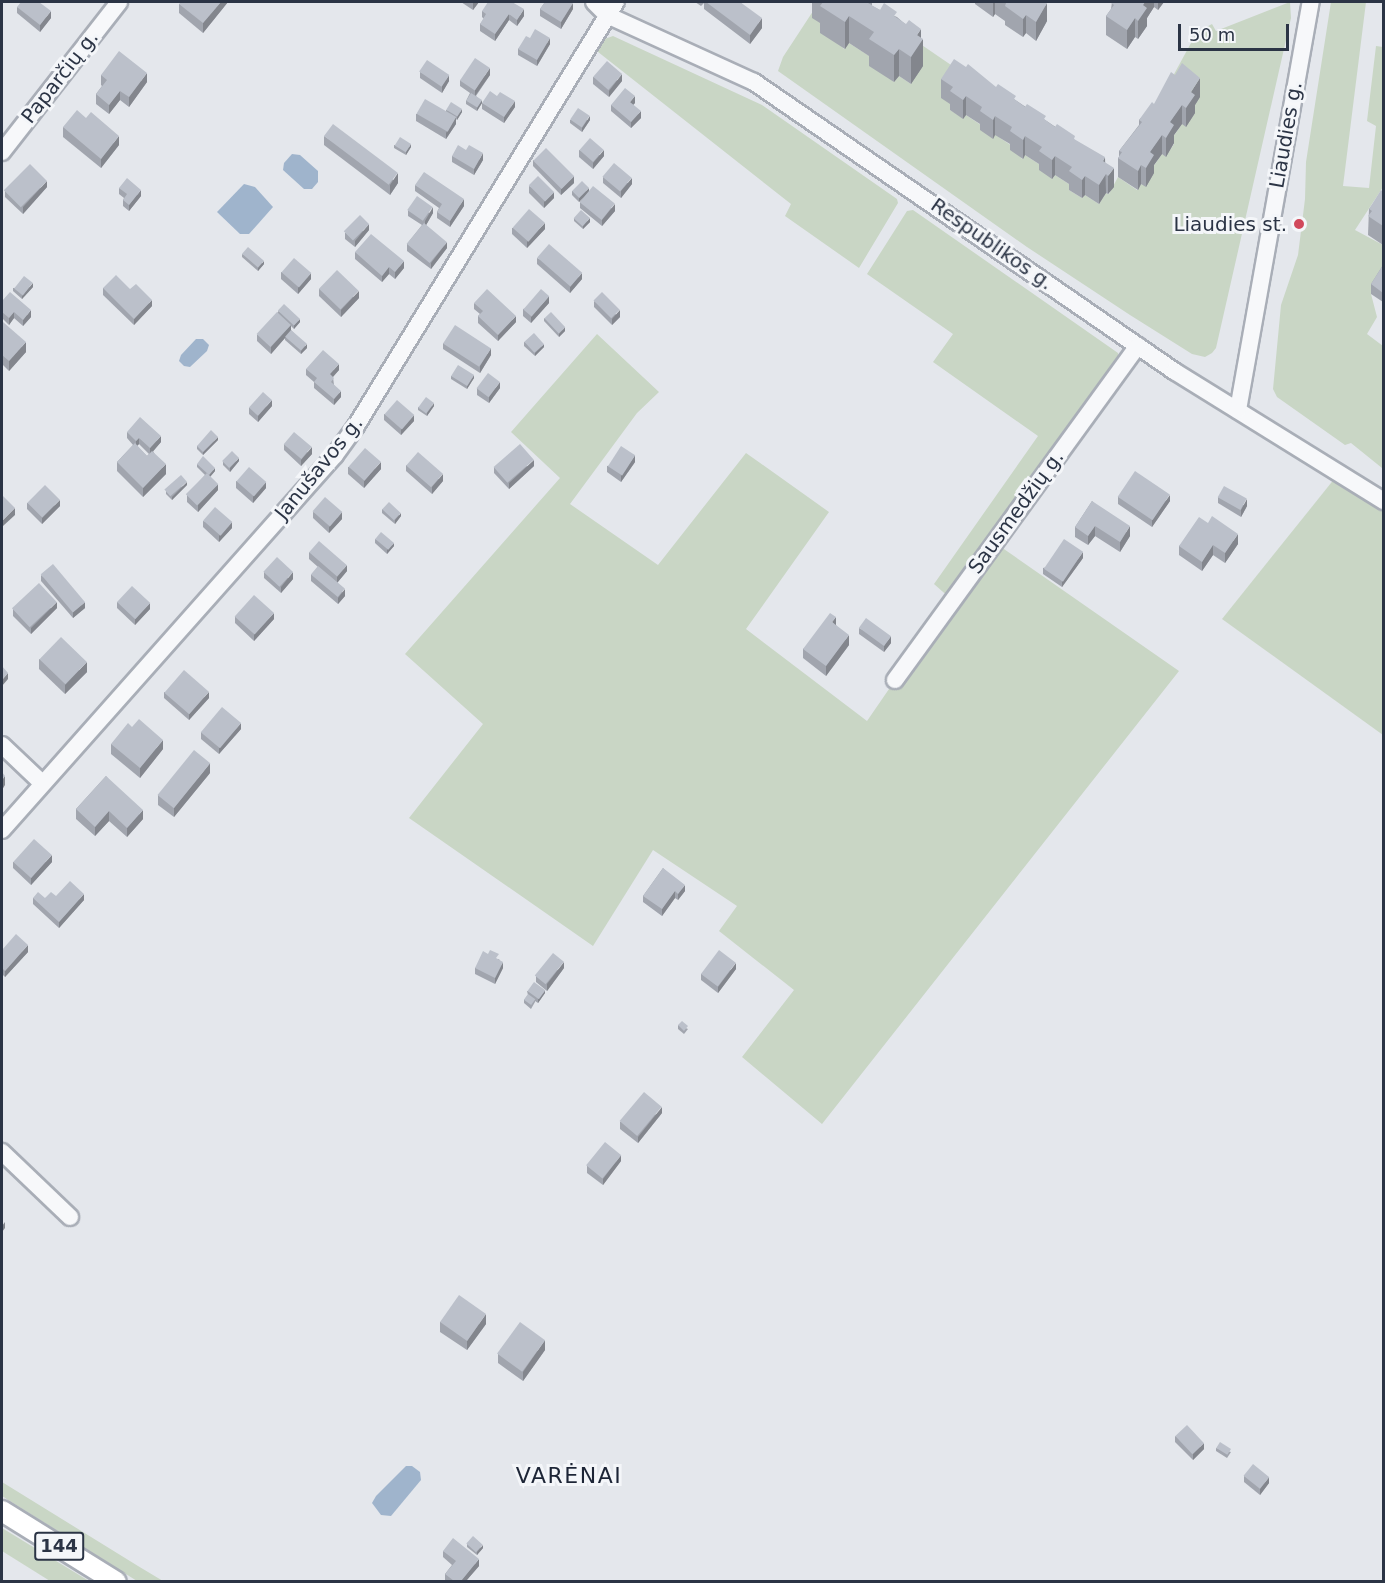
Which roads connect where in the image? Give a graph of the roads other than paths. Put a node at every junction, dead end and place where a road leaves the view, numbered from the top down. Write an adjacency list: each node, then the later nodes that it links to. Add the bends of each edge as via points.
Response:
1 (119, 2): 5 (street, Paparčių g.)
2 (594, 2): 4 (street, Respublikos g.)
3 (1311, 2): 7 (street, Liaudies g.)
4 (611, 8): 6 (street, Respublikos g., via 754,82); 11 (street, Janušavos g., via 335,455)
5 (2, 152)
6 (1138, 346): 7 (street, Respublikos g.); 9 (street, Sausmedžių g.)
7 (1238, 410): 8 (street, Respublikos g.)
8 (1383, 501)
9 (895, 680)
10 (2, 744): 11 (street)
11 (42, 783): 12 (street, Janušavos g.)
12 (2, 830)
13 (2, 1152): 14 (street)
14 (70, 1217)
15 (2, 1511): 16 (main road, 144)
16 (116, 1581)

